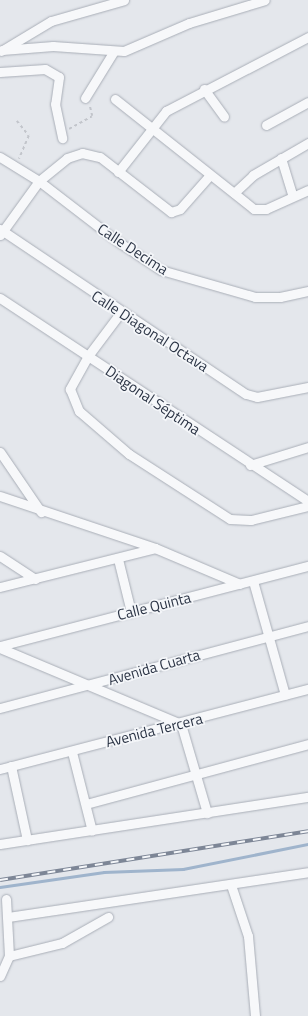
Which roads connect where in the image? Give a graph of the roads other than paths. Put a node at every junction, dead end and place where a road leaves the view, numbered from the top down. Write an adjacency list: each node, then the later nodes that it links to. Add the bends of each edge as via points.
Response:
1 (124, 0): 4 (street, via 51,21)
2 (265, 0): 5 (street, via 189,23 142,46)
3 (308, 37): 7 (street)
4 (1, 51): 5 (street, via 53,46)
5 (114, 51): 8 (street)
6 (0, 72): 14 (street, via 35,68 59,77 55,104)
7 (204, 89): 11 (street); 13 (street, via 166,111)
8 (85, 98)
9 (115, 99): 13 (street)
10 (308, 102): 12 (street)
11 (224, 117)
12 (266, 125)
13 (153, 130): 18 (street); 19 (street)
14 (62, 134)
15 (308, 143): 17 (street)
16 (0, 158): 20 (street, Calle Decima)
17 (281, 158): 22 (street, via 253,175); 23 (street)
18 (118, 172): 19 (street, via 166,210 176,212); 20 (street, via 90,152 67,158)
19 (210, 175): 22 (street)
20 (39, 181): 24 (street); 25 (street, Calle Decima, via 117,241 161,270 255,297 280,297)
21 (308, 190): 23 (street)
22 (234, 193): 23 (street, via 260,210)
23 (292, 195)
24 (1, 232): 27 (street, Calle Diagonal Octava)
25 (308, 291)
26 (0, 298): 28 (street, Diagonal Séptima)
27 (121, 312): 28 (street); 29 (street, Calle Diagonal Octava, via 246,394 257,397)
28 (88, 356): 32 (street, Diagonal Séptima); 35 (street, via 70,389 79,411 129,454 230,519 251,520)
29 (308, 387)
30 (308, 447): 32 (street)
31 (0, 452): 36 (street)
32 (250, 465): 34 (street, Diagonal Séptima)
33 (0, 496): 36 (street)
34 (308, 501)
35 (308, 506)
36 (40, 512): 37 (street)
37 (154, 548): 39 (street); 43 (street)
38 (0, 556): 41 (street)
39 (118, 559): 41 (street); 45 (street)
40 (308, 566): 42 (street, Calle Quinta)
41 (35, 579): 44 (street)
42 (253, 581): 43 (street, Calle Quinta); 47 (street)
43 (240, 584): 45 (street, Calle Quinta)
44 (0, 588)
45 (131, 612): 48 (street, Calle Quinta)
46 (308, 626): 47 (street, Avenida Cuarta)
47 (267, 637): 49 (street, Avenida Cuarta); 51 (street)
48 (0, 647): 49 (street)
49 (87, 686): 52 (street, Avenida Cuarta); 53 (street)
50 (308, 689): 51 (street, Avenida Tercera)
51 (285, 695): 53 (street, Avenida Tercera)
52 (0, 708)
53 (181, 724): 55 (street, Avenida Tercera); 58 (street)
54 (308, 744): 58 (street)
55 (72, 752): 56 (street, Avenida Tercera); 60 (street)
56 (11, 766): 57 (street, Avenida Tercera); 63 (street)
57 (0, 769)
58 (197, 773): 60 (street); 61 (street)
59 (308, 797): 61 (street)
60 (86, 804): 62 (street)
61 (207, 813): 62 (street)
62 (92, 831): 63 (street)
63 (27, 840): 64 (street)
64 (0, 844)
65 (308, 872): 66 (street)
66 (231, 885): 68 (street); 72 (street, via 248,936)
67 (6, 899): 68 (street)
68 (8, 917): 70 (street)
69 (108, 917): 70 (street, via 62,943)
70 (10, 956): 71 (street)
71 (0, 976)
72 (255, 1016)

